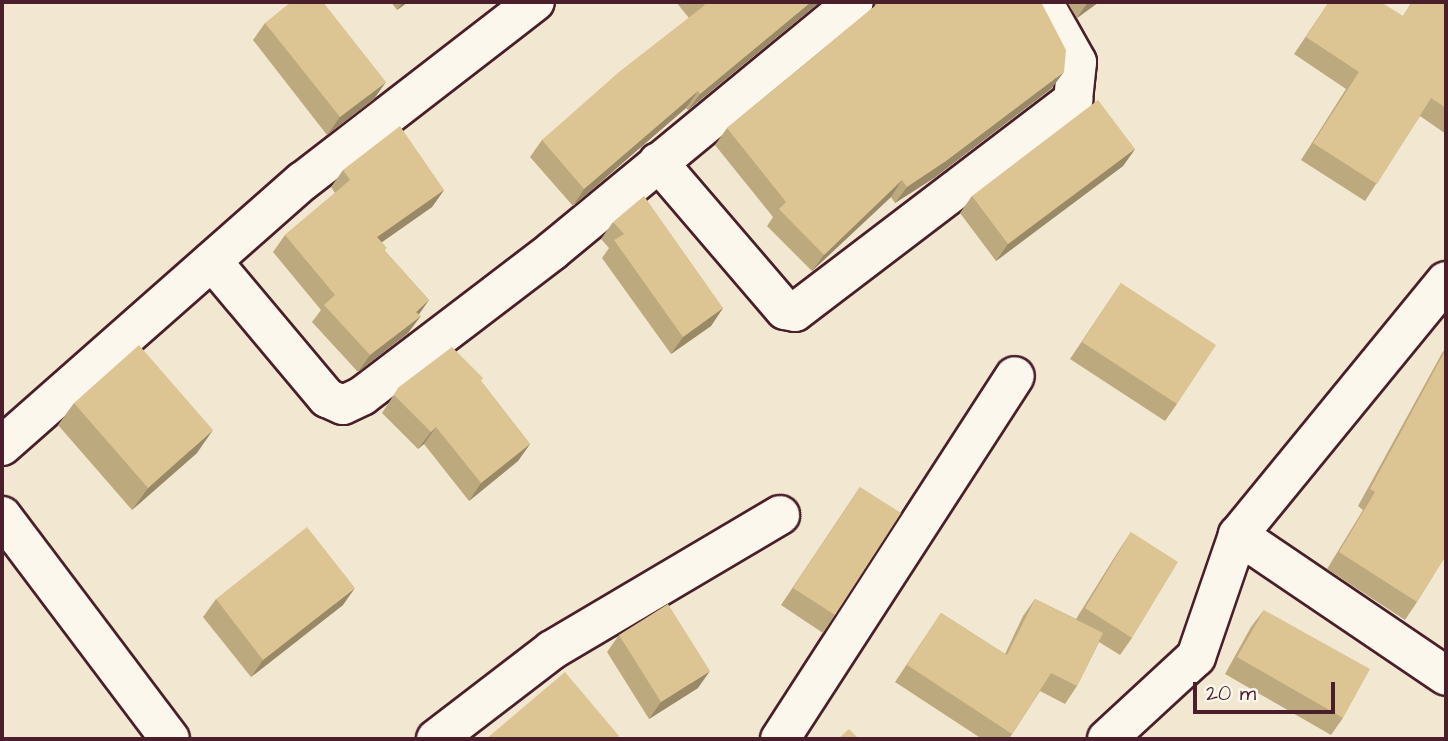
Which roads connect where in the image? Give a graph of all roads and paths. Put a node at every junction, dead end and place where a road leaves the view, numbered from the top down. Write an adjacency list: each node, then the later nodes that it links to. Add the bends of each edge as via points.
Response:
1 (535, 2): 5 (street, via 303,181)
2 (854, 2): 4 (street)
3 (1043, 2): 4 (street, via 1077,62 1073,100 795,312 785,310)
4 (658, 162): 5 (street, via 552,251 362,396 343,405 327,398)
5 (212, 261): 8 (street)
6 (1446, 281): 11 (street)
7 (1016, 376): 15 (street)
8 (2, 446)
9 (780, 515): 14 (street, via 552,650)
10 (2, 516): 13 (street)
11 (1238, 535): 12 (street); 16 (street, via 1196,657)
12 (1446, 677)
13 (170, 739)
14 (436, 739)
15 (780, 739)
16 (1107, 739)

